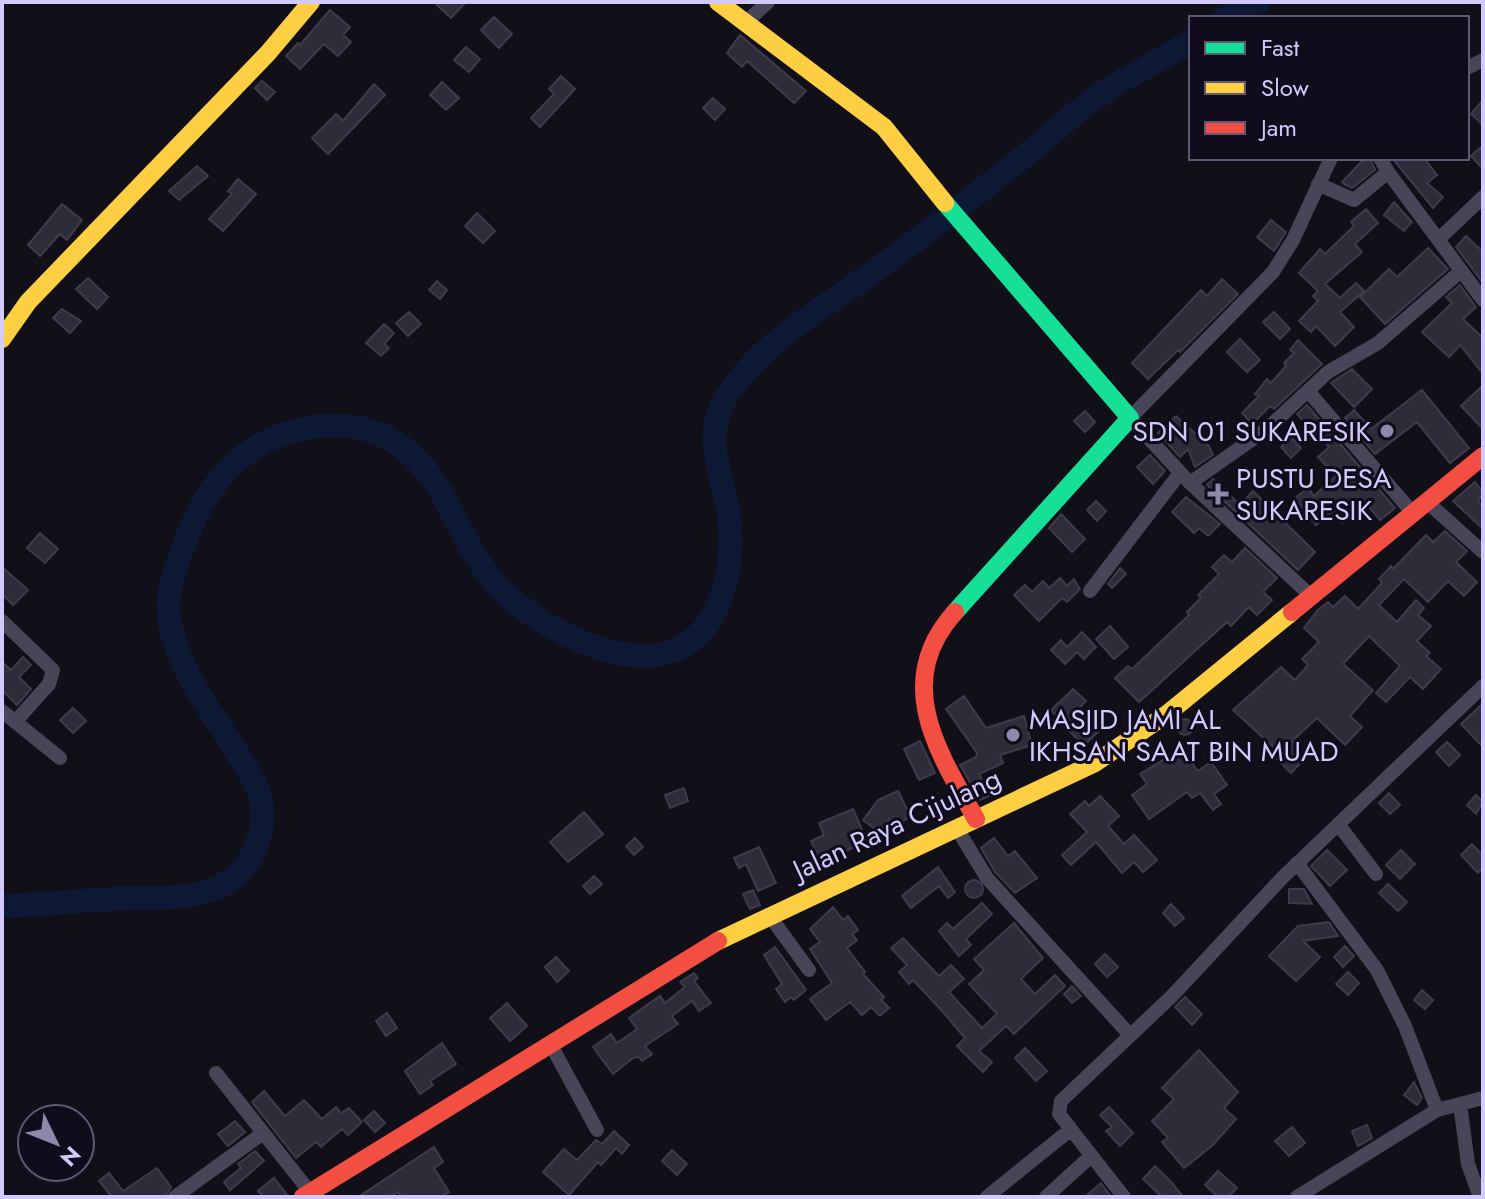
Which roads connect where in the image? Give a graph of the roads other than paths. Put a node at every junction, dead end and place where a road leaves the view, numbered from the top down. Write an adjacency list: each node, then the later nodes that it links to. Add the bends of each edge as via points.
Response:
1 (311, 2): 13 (main road, via 28,302)
2 (718, 2): 4 (main road)
3 (768, 2): 4 (street)
4 (745, 23): 15 (main road, via 884,127)
5 (1330, 160): 8 (street)
6 (1381, 160): 7 (street)
7 (1388, 172): 8 (street, via 1354,200); 10 (street)
8 (1318, 184): 15 (street, via 1273,272)
9 (1483, 197): 10 (street)
10 (1440, 238): 11 (street)
11 (1461, 271): 12 (street); 14 (street, via 1378,343 1328,372)
12 (1483, 300)
13 (2, 339)
14 (1308, 391): 17 (street, via 1267,429); 18 (street)
15 (1130, 418): 17 (street); 27 (main road, via 934,642 925,670 923,718)
16 (1483, 456): 18 (main road, Jalan Raya Cijulang)
17 (1185, 478): 20 (street); 21 (street)
18 (1419, 507): 19 (street); 21 (main road, Jalan Raya Cijulang)
19 (1483, 552)
20 (1090, 591)
21 (1312, 597): 27 (main road, Jalan Raya Cijulang, via 1145,730 1095,763)
22 (2, 621): 25 (street, via 53,670 49,684)
23 (1483, 686): 28 (street)
24 (2, 711): 25 (street)
25 (15, 722): 26 (street)
26 (60, 758)
27 (976, 819): 29 (main road, Jalan Raya Cijulang)
28 (1338, 824): 30 (street); 31 (street)
29 (956, 827): 32 (main road, Jalan Raya Cijulang); 34 (street, via 994,888)
30 (1297, 863): 34 (street); 39 (street, via 1377,970)
31 (1376, 874)
32 (769, 915): 33 (street); 35 (main road, Jalan Raya Cijulang, via 695,954)
33 (809, 970)
34 (1130, 1035): 41 (street, via 1061,1101 1059,1114)
35 (551, 1045): 40 (street); 44 (main road, Jalan Raya Cijulang)
36 (216, 1073): 42 (street)
37 (1483, 1098): 38 (street)
38 (1460, 1104): 39 (street); 50 (street, via 1468,1164)
39 (1437, 1110): 49 (street)
40 (597, 1130)
41 (1070, 1130): 43 (street); 46 (street)
42 (263, 1133): 44 (street); 45 (street)
43 (1091, 1156): 47 (street); 48 (street)
44 (306, 1195)
45 (175, 1197)
46 (987, 1197)
47 (1046, 1197)
48 (1124, 1197)
49 (1297, 1197)
50 (1480, 1197)

